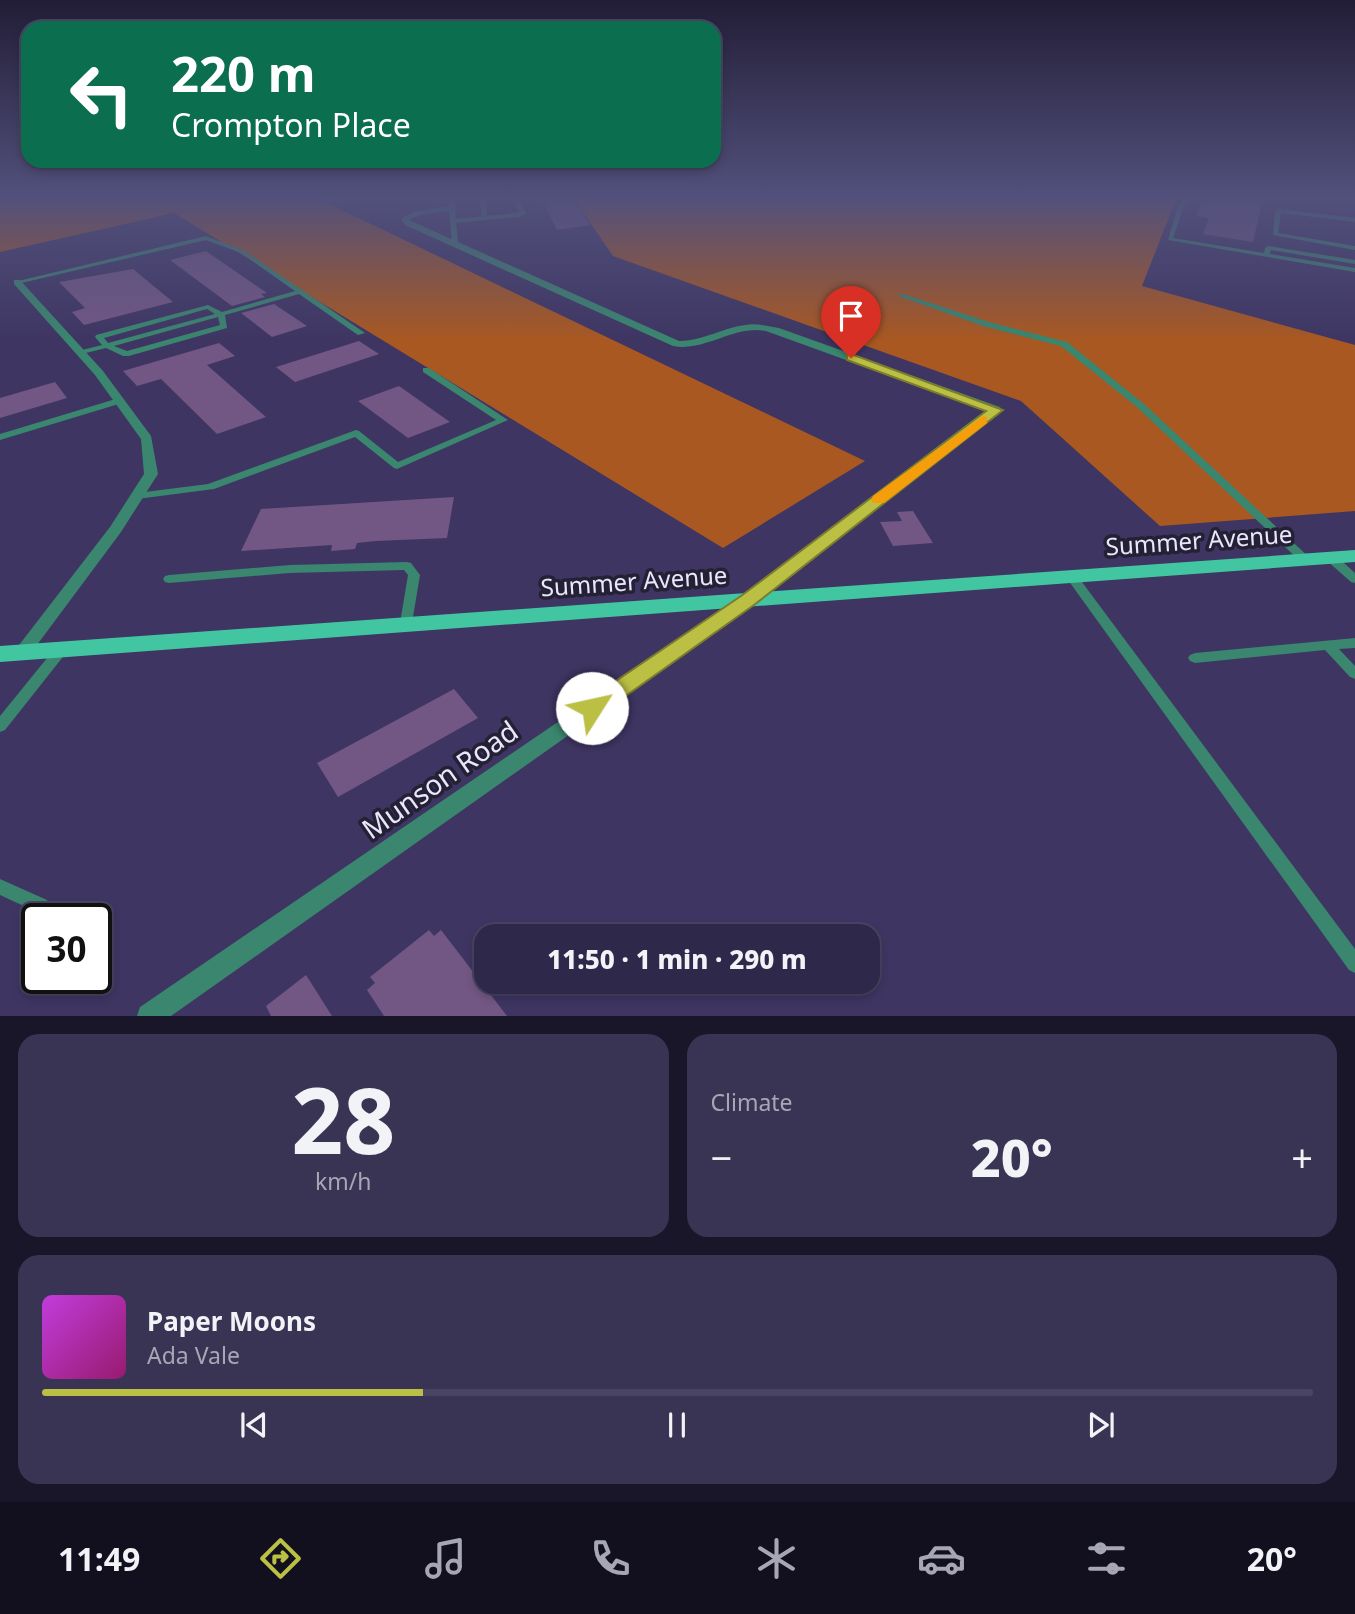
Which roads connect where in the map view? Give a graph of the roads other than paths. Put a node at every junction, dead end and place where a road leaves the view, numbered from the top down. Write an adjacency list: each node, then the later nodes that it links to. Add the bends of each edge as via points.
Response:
1 (173, 246): 9 (lane)
2 (227, 246): 10 (lane, via 243,252)
3 (463, 246): 26 (street, Munson Road, via 677,344 697,343 751,326 779,331 996,410)
4 (1225, 246): 6 (lane)
5 (1269, 246): 6 (lane)
6 (1267, 252): 7 (lane); 8 (lane)
7 (1355, 262)
8 (1355, 270)
9 (17, 282): 15 (street)
10 (300, 292): 12 (lane); 13 (lane)
11 (901, 295): 22 (lane, via 1064,344 1141,406)
12 (221, 314): 14 (lane, via 225,326 126,354); 14 (lane, via 208,307 99,337)
13 (361, 332)
14 (107, 346): 15 (lane)
15 (81, 353): 17 (street)
16 (426, 370): 19 (lane, via 503,420 397,466 356,433 210,487)
17 (119, 401): 18 (lane); 19 (street, via 147,439 151,474)
18 (0, 437)
19 (137, 496): 31 (street)
20 (1355, 555): 21 (main road, Summer Avenue)
21 (1331, 557): 22 (main road, Summer Avenue); 25 (lane)
22 (1305, 559): 23 (main road, Summer Avenue)
23 (1072, 577): 26 (main road, Summer Avenue); 38 (lane)
24 (169, 579): 27 (lane, via 407,565 414,575)
25 (1355, 579)
26 (747, 601): 27 (main road, Summer Avenue); 39 (street, Munson Road)
27 (406, 623): 30 (main road, Summer Avenue)
28 (1355, 643): 29 (lane)
29 (1328, 646): 33 (lane); 34 (lane)
30 (61, 649): 31 (main road, Summer Avenue); 35 (lane)
31 (22, 653): 32 (main road, Summer Avenue)
32 (0, 654)
33 (1195, 658)
34 (1355, 674)
35 (0, 726)
36 (0, 887): 37 (lane)
37 (35, 903)
38 (1355, 964)
39 (149, 1016)

